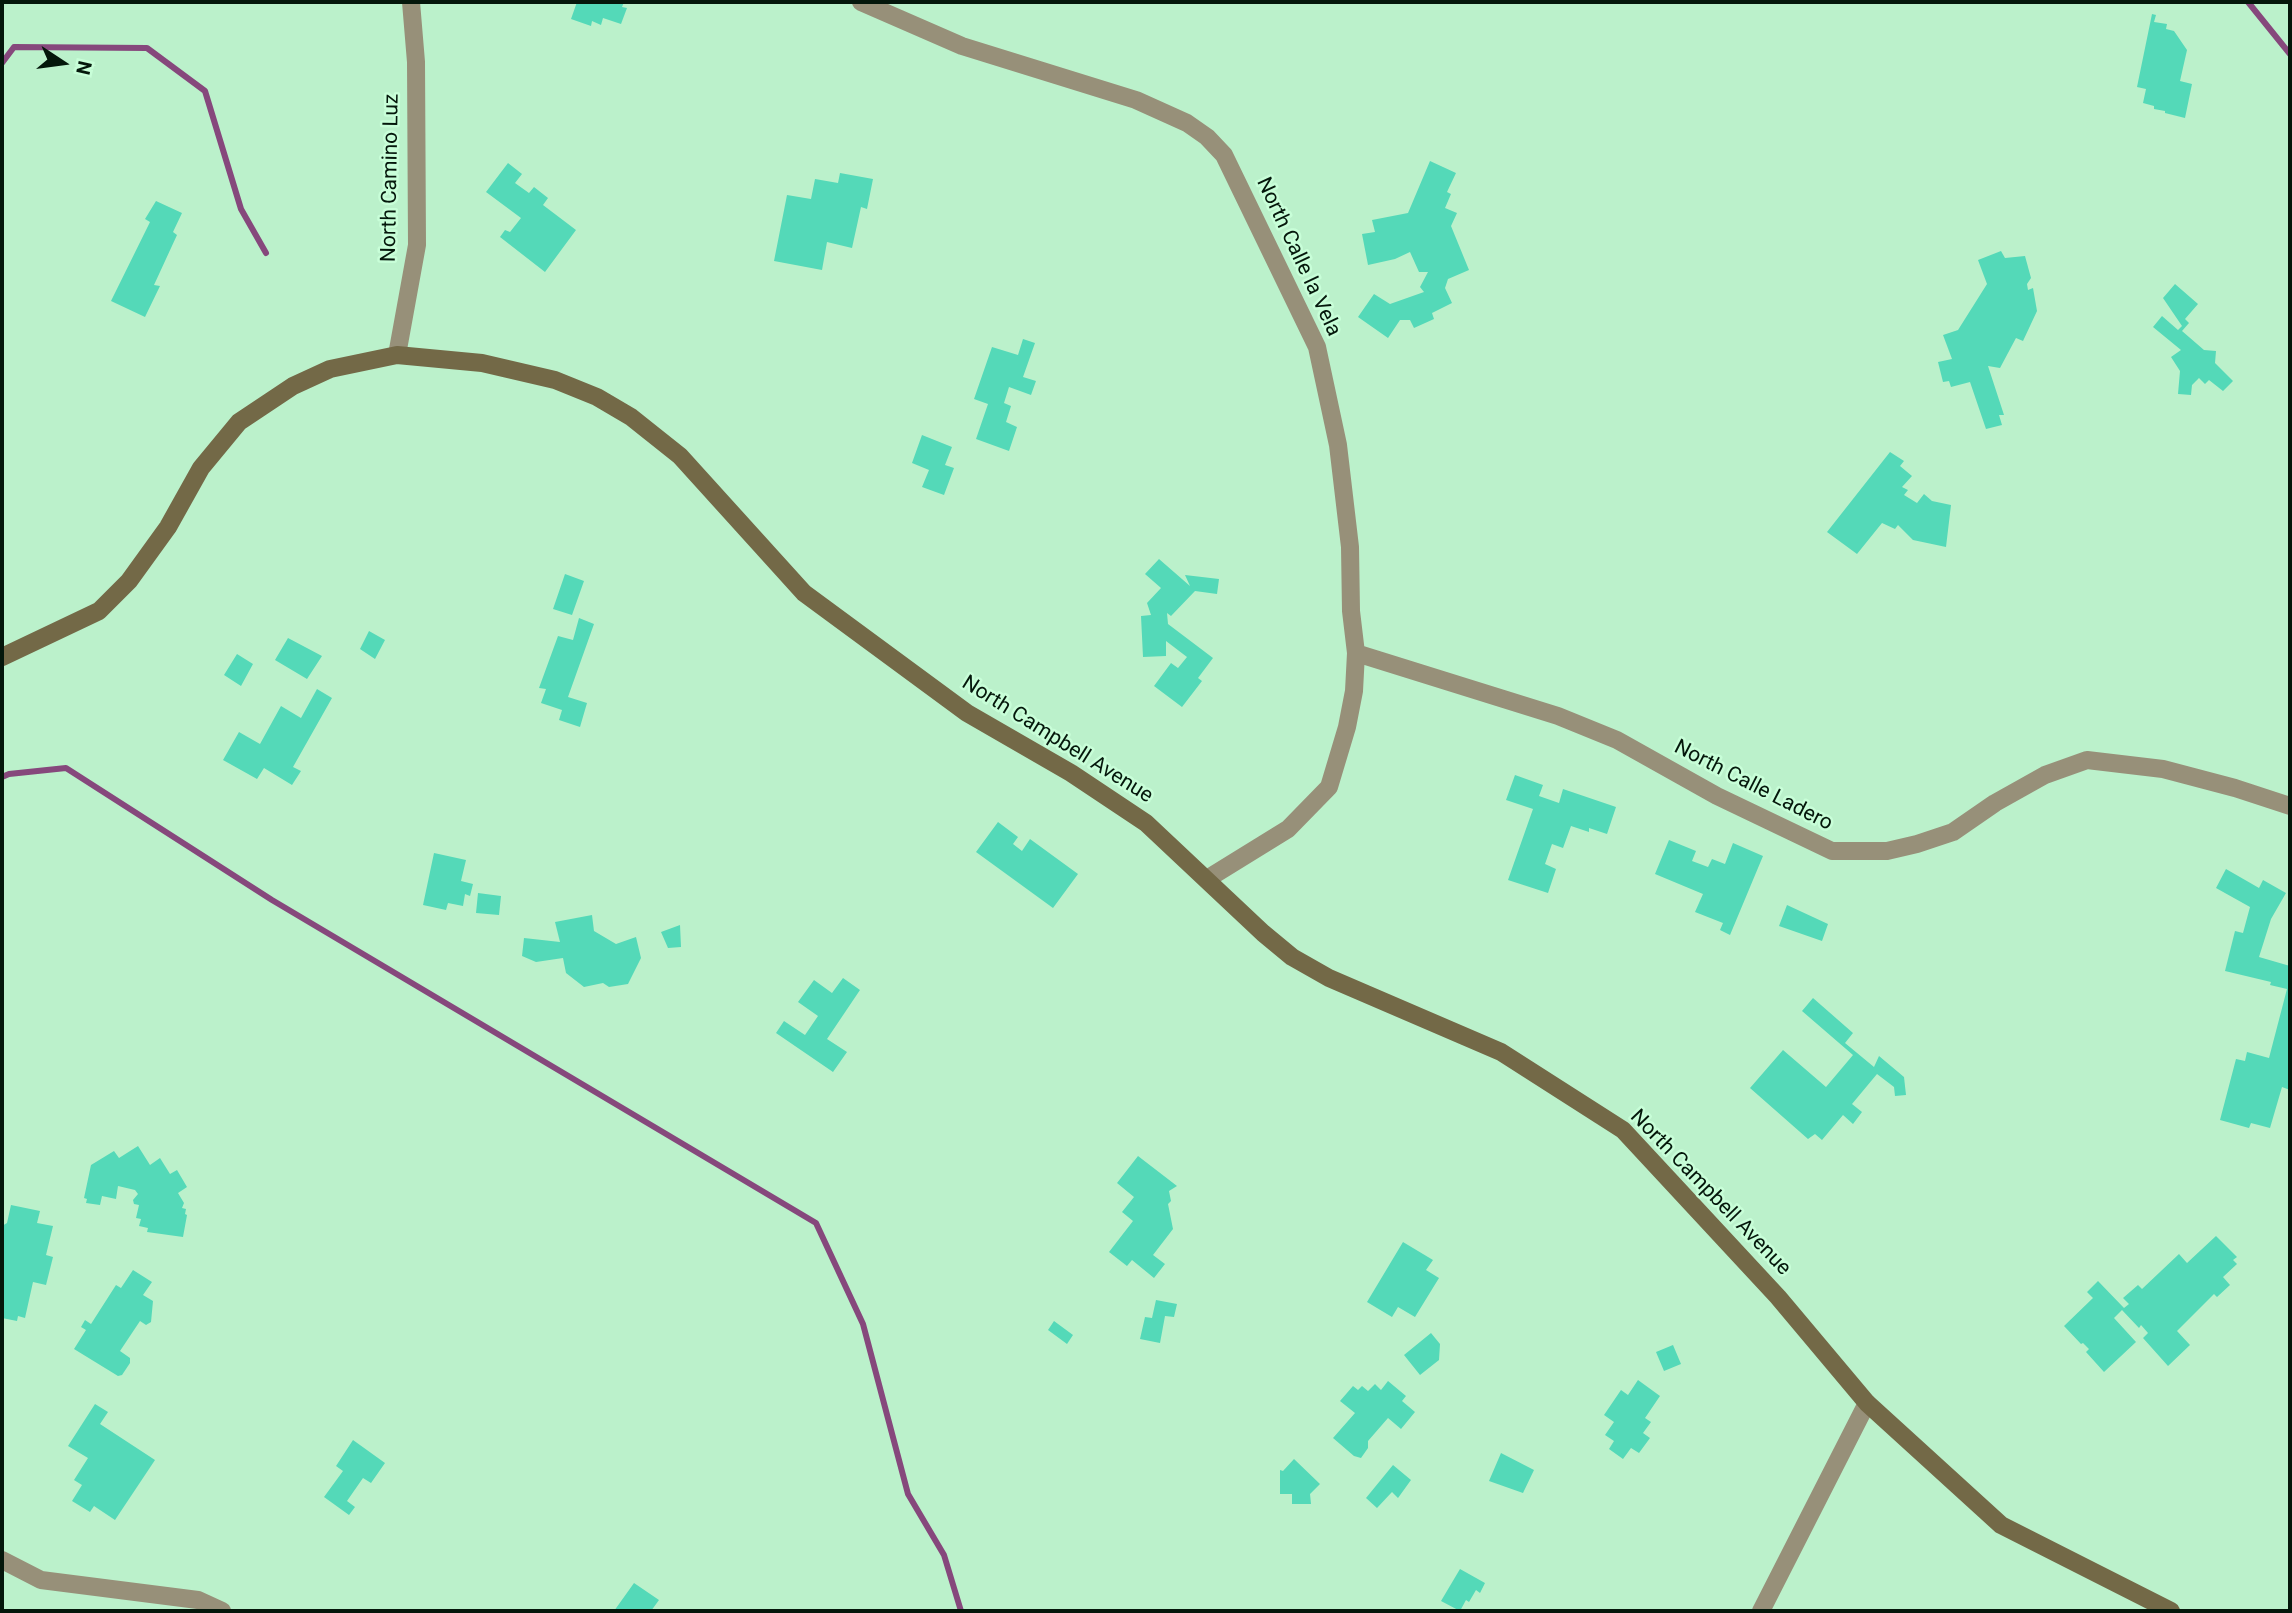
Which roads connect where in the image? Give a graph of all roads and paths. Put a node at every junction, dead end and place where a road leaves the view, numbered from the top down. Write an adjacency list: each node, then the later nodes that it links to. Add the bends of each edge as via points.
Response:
1 (411, 2): 3 (street, North Camino Luz, via 416,62 417,245)
2 (861, 2): 4 (street, North Calle la Vela, via 962,46 1136,100 1187,123 1224,155 1317,347 1338,446)
3 (397, 355): 5 (main road, North Campbell Avenue, via 330,369 293,386 239,422 201,468 169,527 129,582 99,611); 7 (main road, North Campbell Avenue, via 482,363 555,380 631,417 680,456 804,593 967,713 1146,823)
4 (1356, 653): 6 (street, North Calle Ladero, via 1558,716 1617,740 1717,796 1832,851 1886,851 1953,832 2045,775 2087,761 2163,769); 7 (street, North Calle la Vela, via 1347,727 1329,786 1288,829)
5 (2, 657)
6 (2290, 806)
7 (1207, 879): 8 (main road, North Campbell Avenue, via 1301,962 1501,1052 1623,1130 1778,1297)
8 (1867, 1402): 11 (street); 12 (main road, North Campbell Avenue, via 2001,1525)
9 (2, 1560): 10 (street, via 41,1580 198,1600)
10 (222, 1611)
11 (1761, 1611)
12 (2171, 1611)

